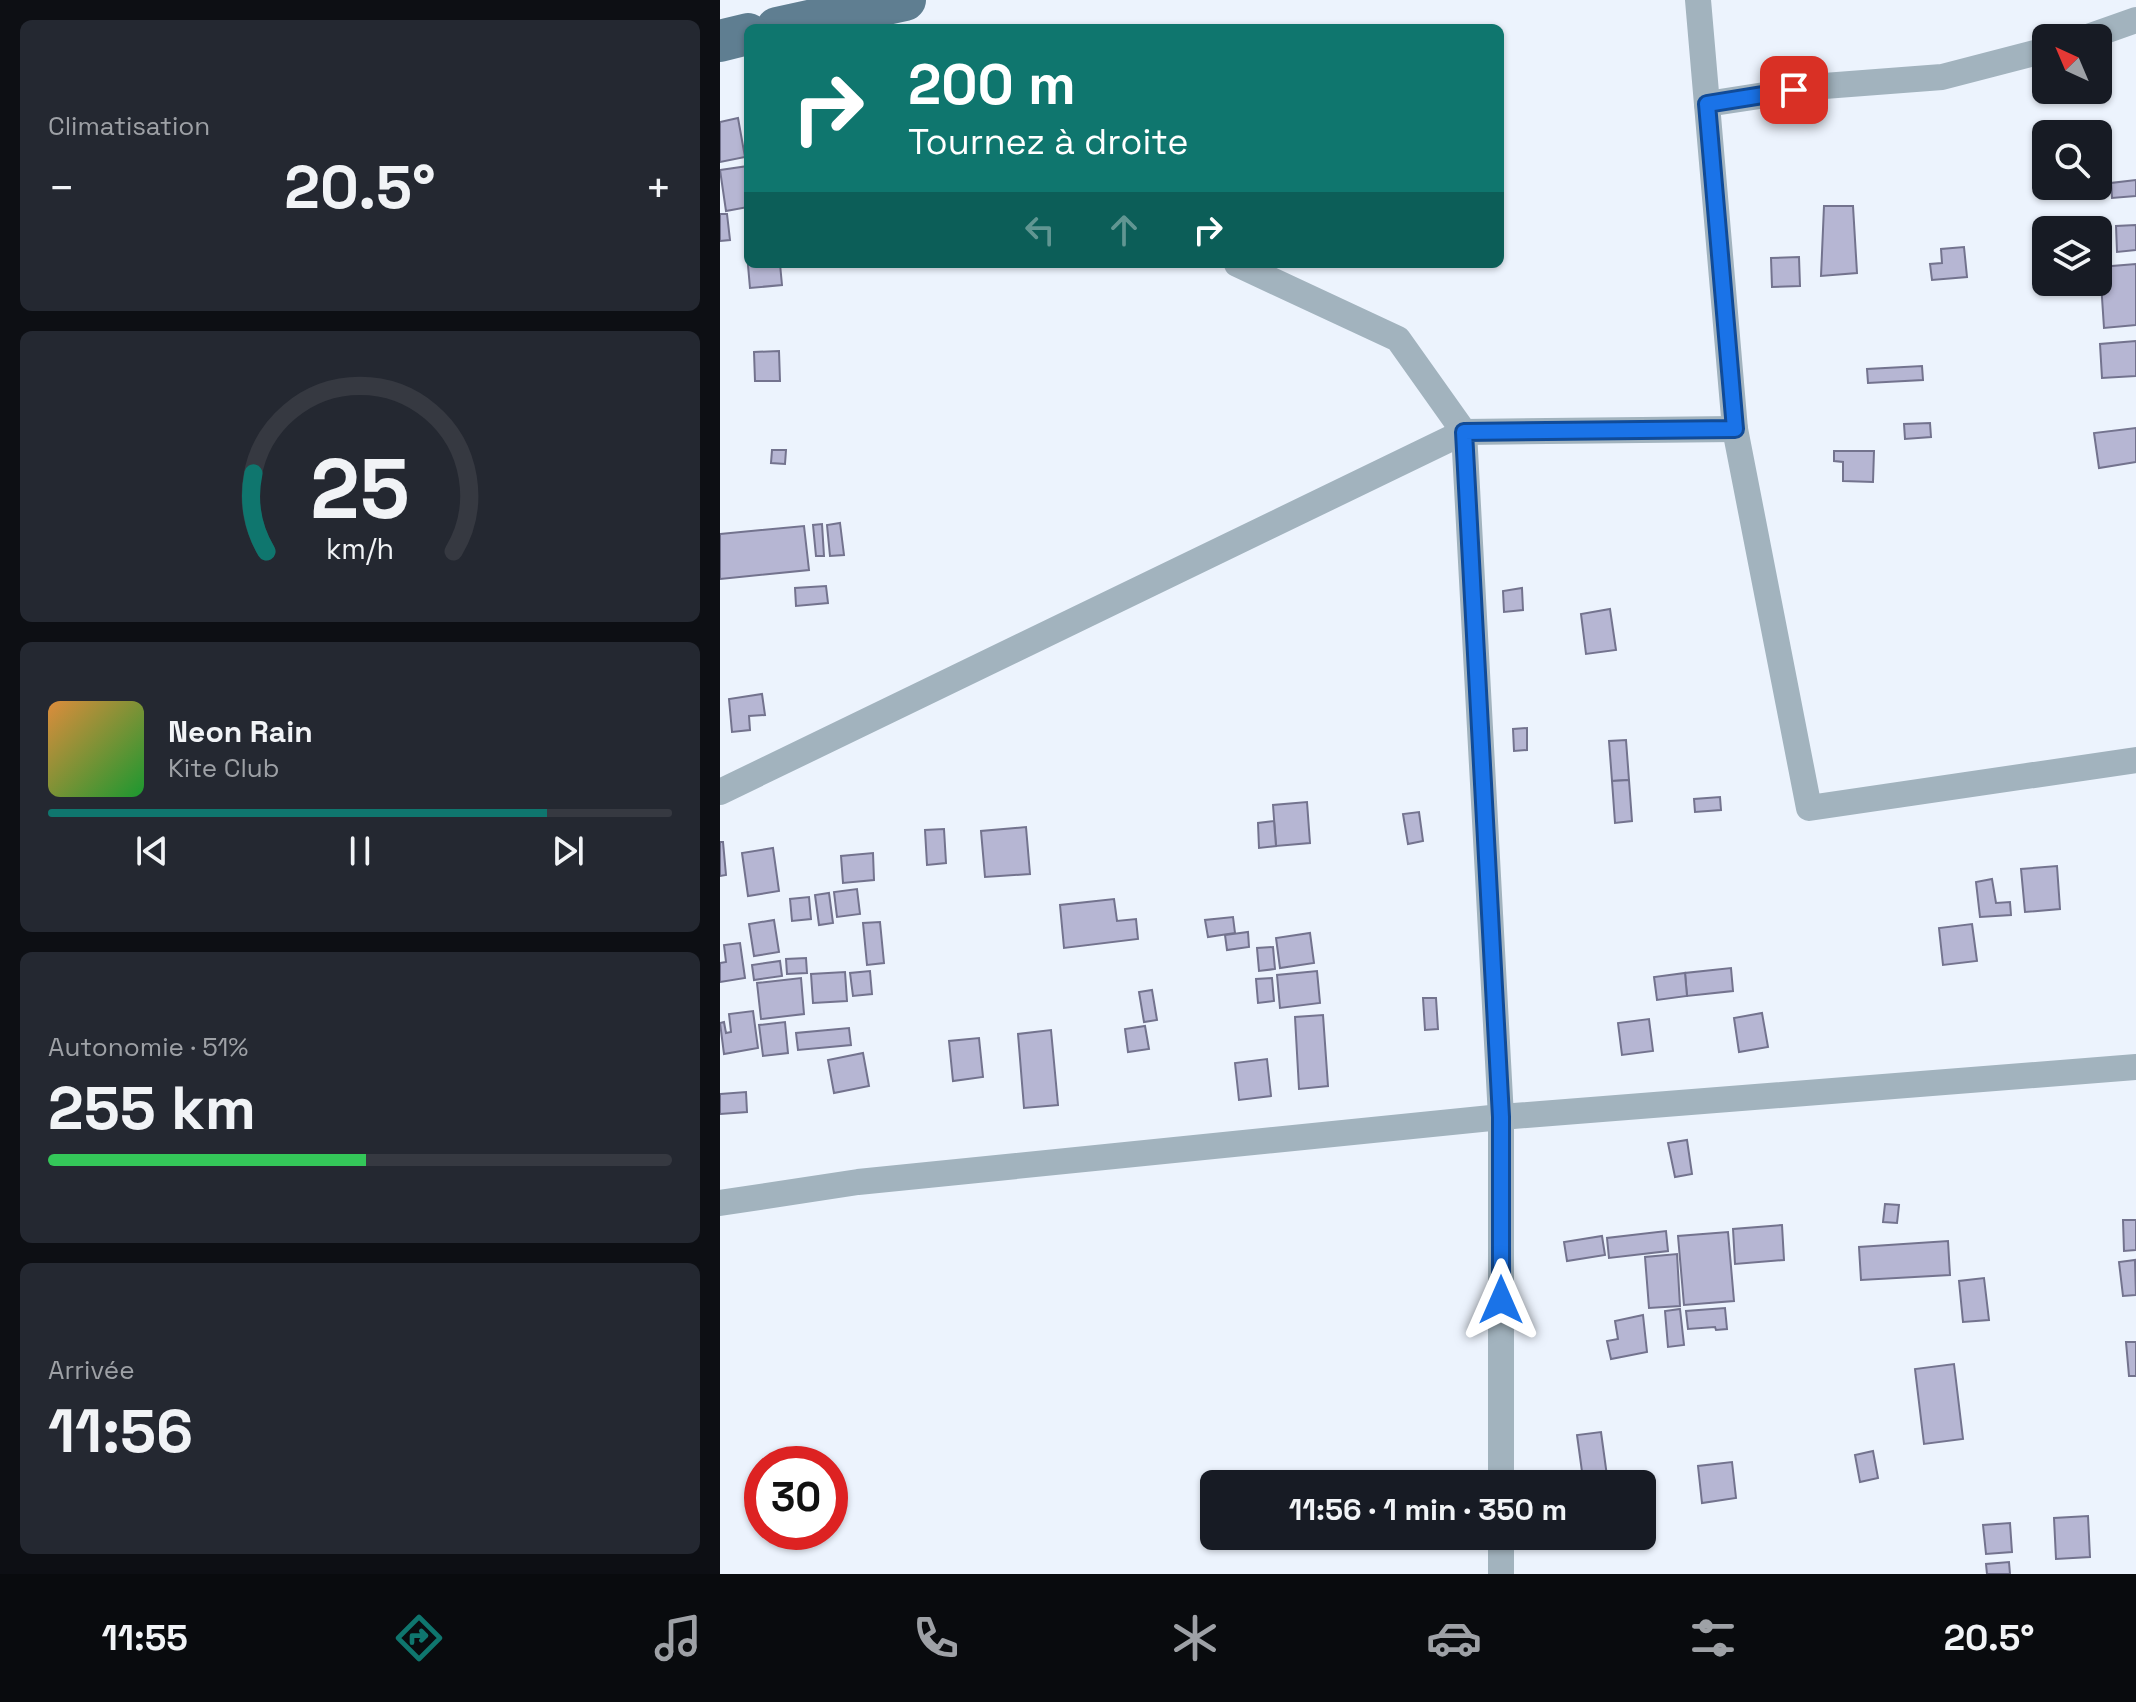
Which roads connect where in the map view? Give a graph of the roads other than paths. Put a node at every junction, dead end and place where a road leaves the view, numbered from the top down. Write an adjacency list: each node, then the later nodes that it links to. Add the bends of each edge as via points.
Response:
1 (905, 0): 4 (main road)
2 (1698, 0): 7 (street)
3 (2136, 20): 5 (street)
4 (797, 24)
5 (2112, 28)
6 (2032, 54): 7 (street, via 1942,77 1824,86)
7 (1707, 104): 9 (street)
8 (1246, 268): 10 (street, via 1398,339)
9 (1735, 429): 10 (street); 11 (street, via 1809,808)
10 (1464, 432): 12 (street); 14 (street)
11 (2136, 760)
12 (720, 792)
13 (2136, 1067): 14 (street)
14 (1501, 1117): 15 (street, via 858,1182); 16 (street)
15 (720, 1203)
16 (1501, 1470)
17 (1501, 1550): 18 (street)
18 (1501, 1574)

